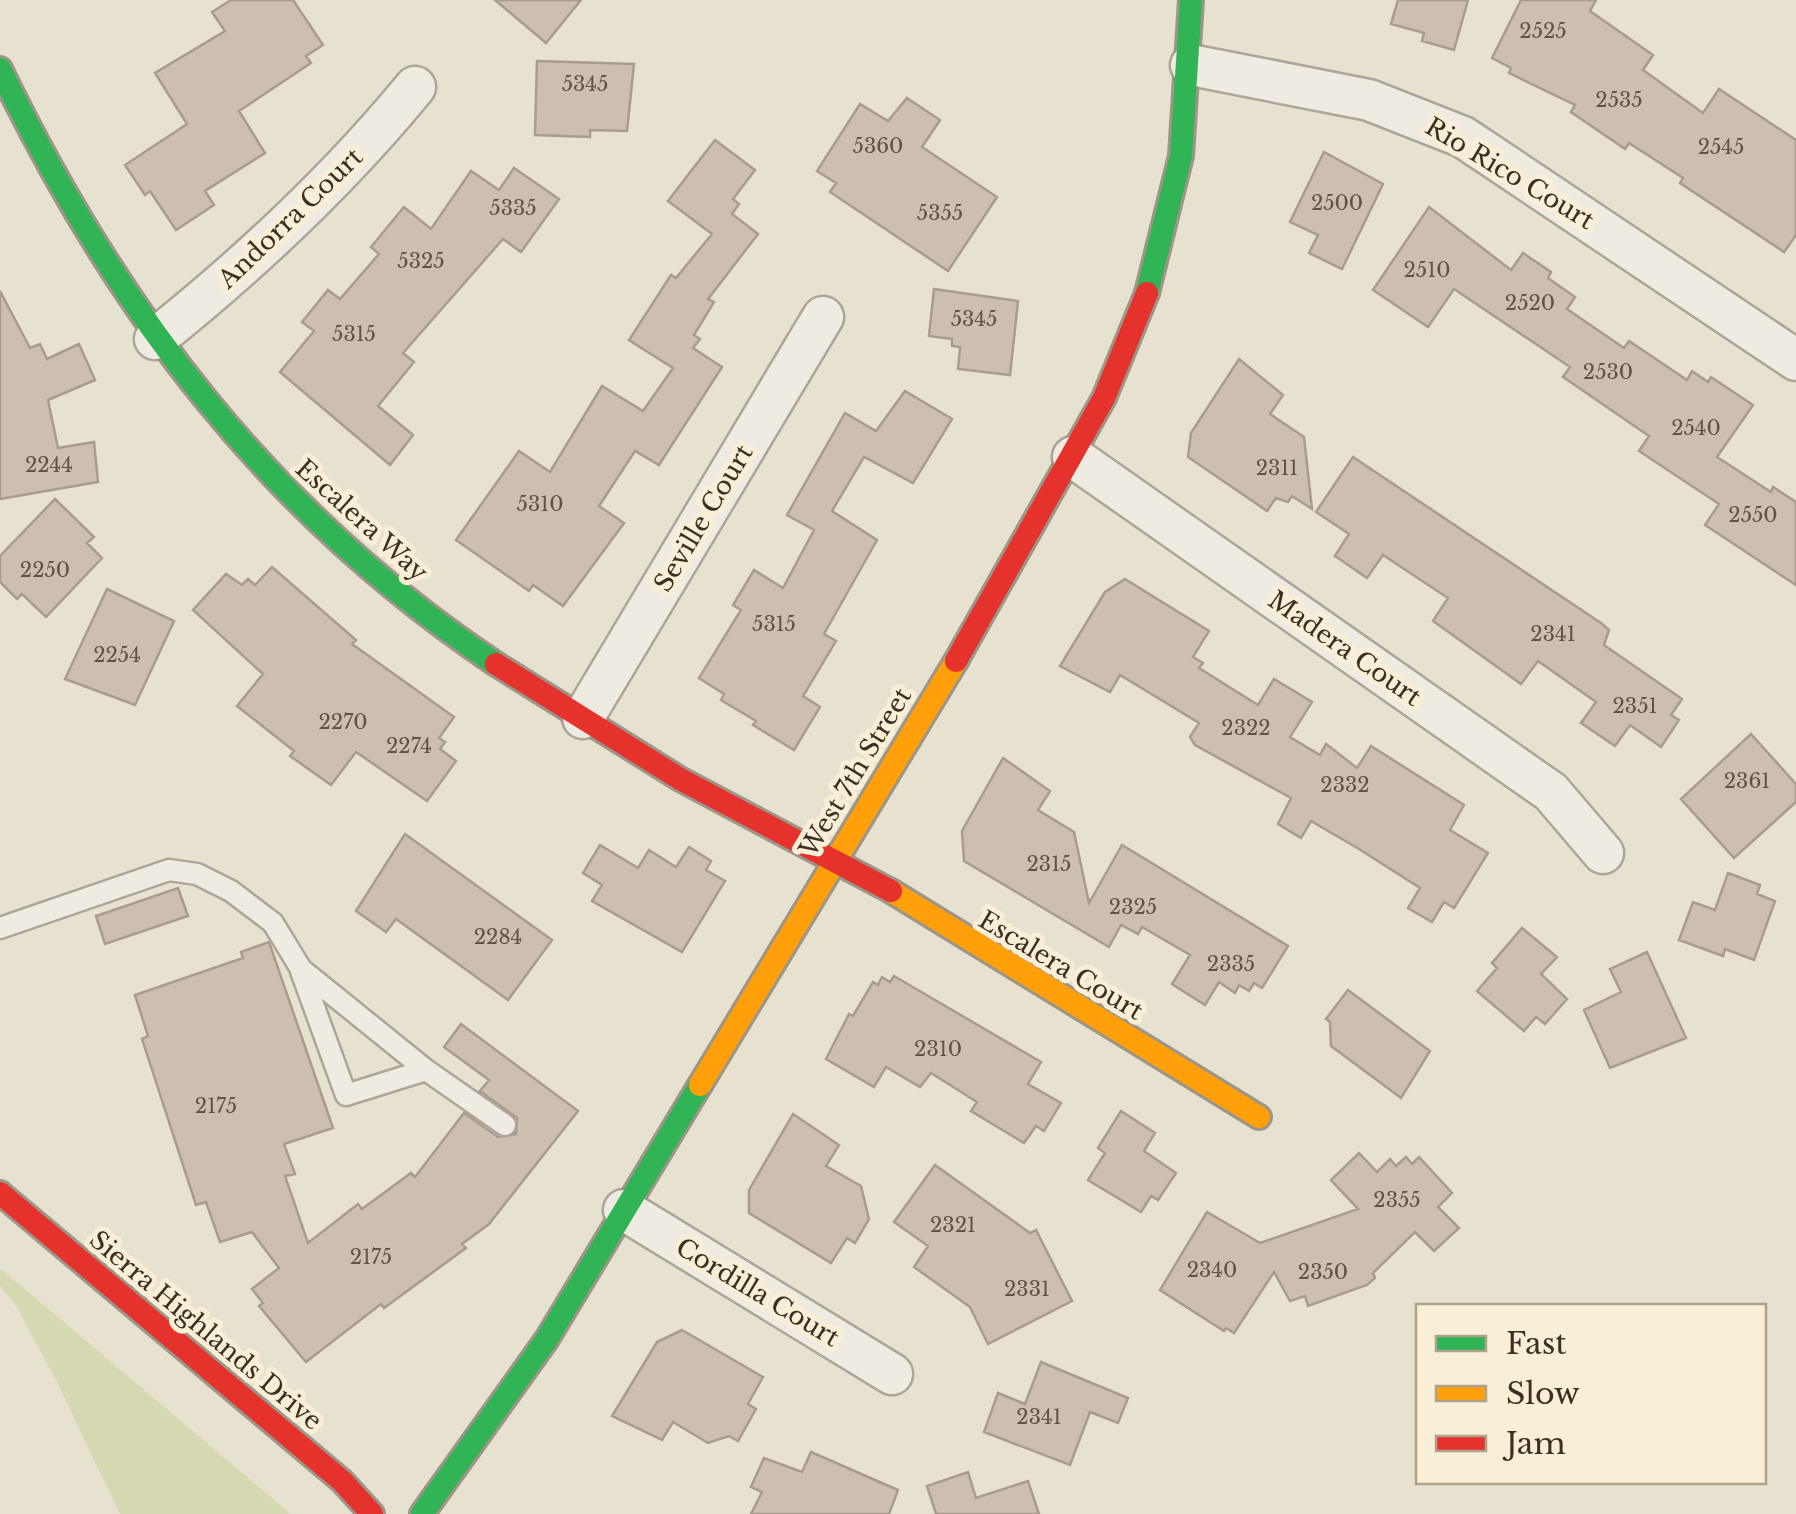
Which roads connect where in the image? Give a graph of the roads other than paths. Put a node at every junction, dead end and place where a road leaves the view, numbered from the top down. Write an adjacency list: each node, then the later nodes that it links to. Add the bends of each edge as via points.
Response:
1 (1190, 0): 2 (street, West 7th Street)
2 (1191, 64): 7 (street, Rio Rico Court, via 1369,100 1463,137); 8 (street, West 7th Street, via 1181,172 1154,282)
3 (0, 68): 6 (street, Escalera Way, via 82,230)
4 (415, 87): 6 (street, Andorra Court, via 315,200)
5 (822, 316): 9 (street, Seville Court)
6 (154, 338): 9 (street, Escalera Way, via 297,502 382,580)
7 (1796, 360)
8 (1073, 458): 10 (street, Madera Court, via 1551,792); 11 (street, West 7th Street)
9 (583, 718): 11 (street, Escalera Way)
10 (1602, 853)
11 (835, 861): 15 (street, Escalera Court); 18 (street, West 7th Street)
12 (0, 928): 13 (lane, via 168,870 197,874 273,923)
13 (300, 969): 14 (lane); 14 (lane, via 346,1095)
14 (426, 1070): 16 (lane)
15 (1259, 1117)
16 (504, 1124)
17 (0, 1193): 20 (street, Sierra Highlands Drive, via 342,1481)
18 (624, 1210): 19 (street, Cordilla Court); 21 (street, West 7th Street, via 506,1401)
19 (892, 1374)
20 (372, 1514)
21 (422, 1514)

